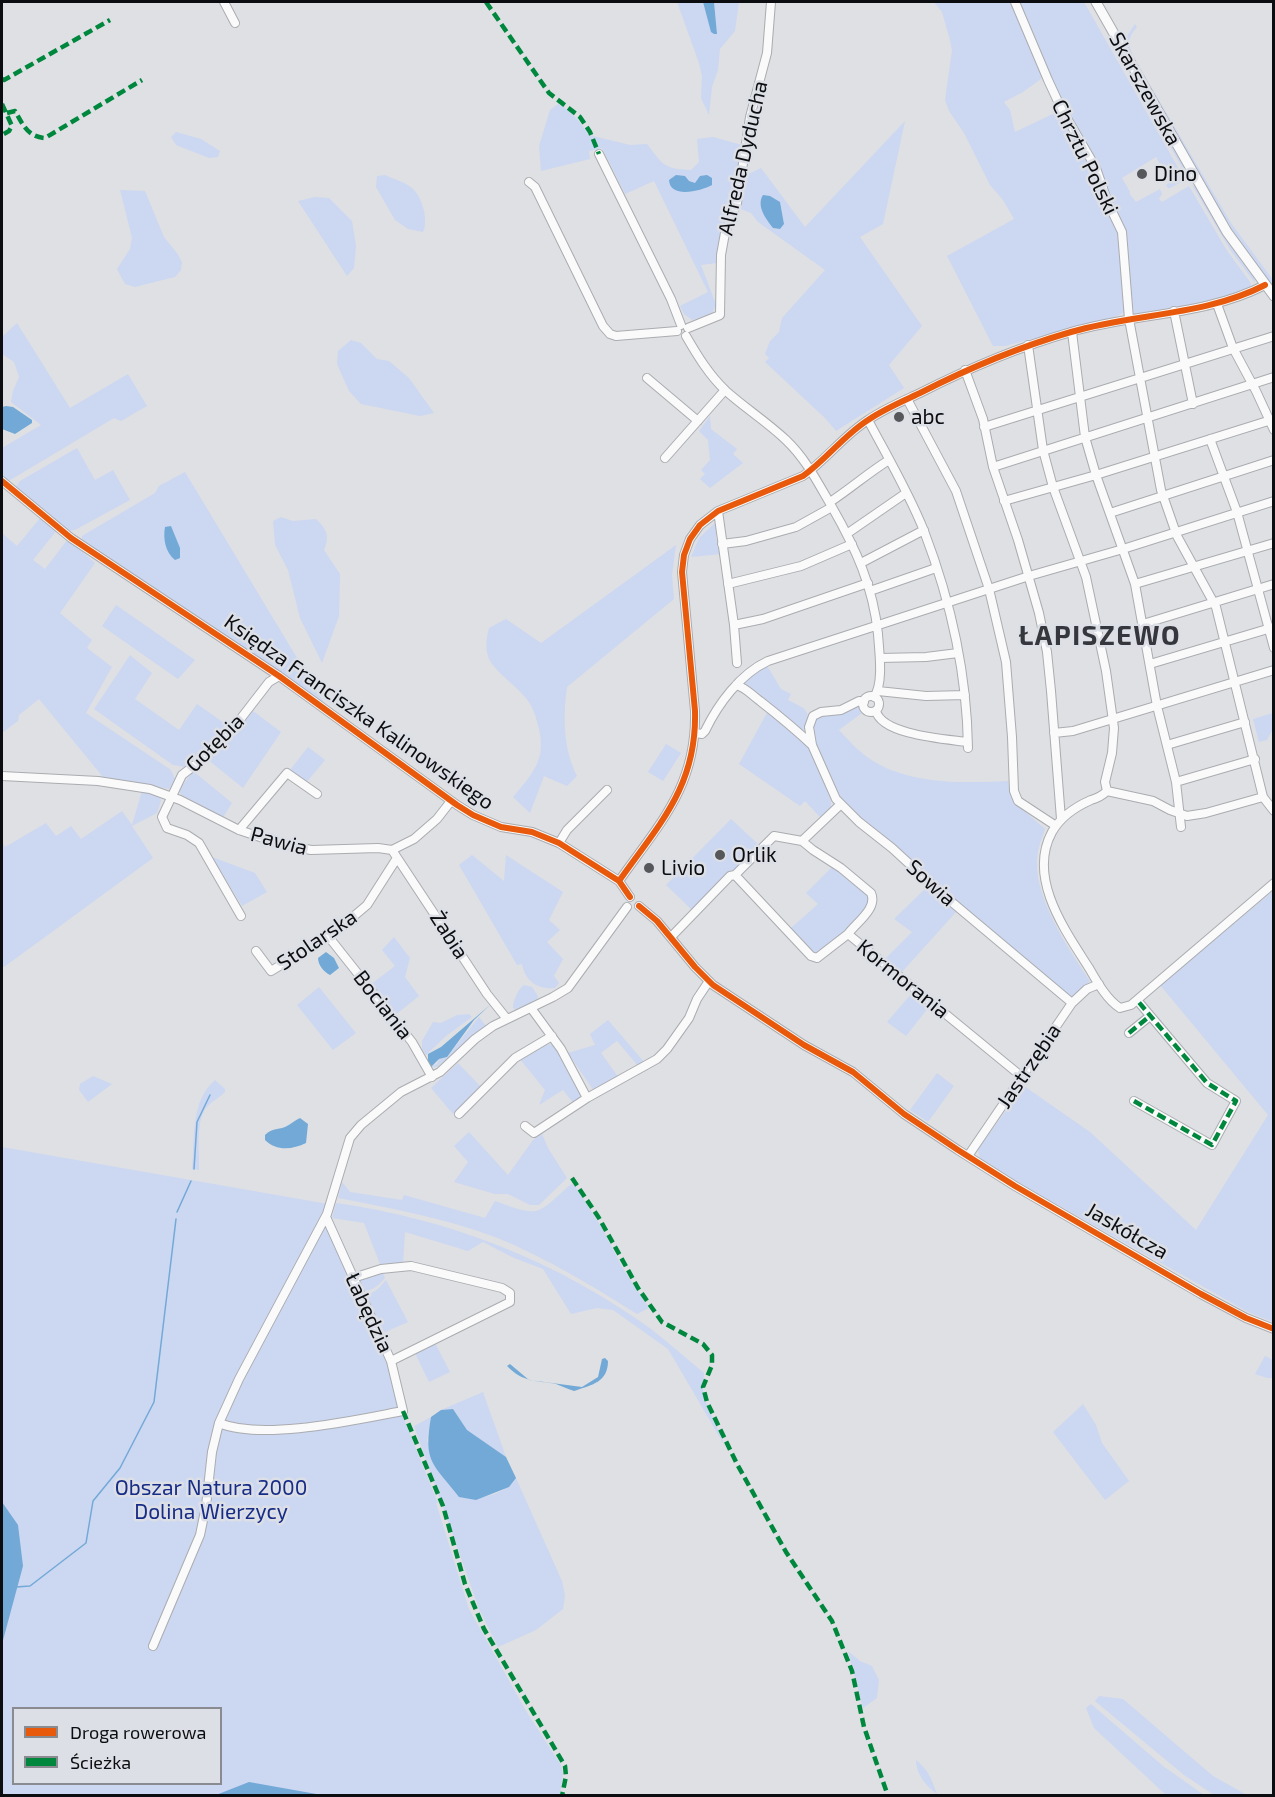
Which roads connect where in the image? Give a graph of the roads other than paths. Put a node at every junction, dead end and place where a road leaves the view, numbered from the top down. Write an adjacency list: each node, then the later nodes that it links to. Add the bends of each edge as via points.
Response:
1 (224, 2): 5 (street)
2 (771, 2): 13 (street, Alfreda Dyducha, via 767,53 750,117 737,203 721,255 720,315)
3 (1015, 2): 12 (street, Chrztu Polski, via 1052,89 1096,168 1122,232)
4 (1096, 2): 8 (main road, Skarszewska, via 1227,232)
5 (235, 23)
6 (599, 154): 13 (street)
7 (529, 182): 13 (street, via 610,334)
8 (1265, 285): 9 (main road, Skarszewska); 10 (street)
9 (1274, 296)
10 (1217, 304): 11 (street); 17 (street)
11 (1174, 311): 12 (street); 18 (street)
12 (1129, 319): 14 (street); 22 (street, Chrztu Polski)
13 (683, 330): 24 (street, via 702,363)
14 (1072, 332): 16 (street); 25 (street)
15 (1274, 336): 17 (street)
16 (1028, 345): 19 (street); 28 (street)
17 (1233, 348): 18 (street); 23 (street)
18 (1185, 363): 22 (street); 27 (street)
19 (965, 370): 26 (street); 33 (street)
20 (1274, 377): 23 (street)
21 (647, 378): 32 (street)
22 (1139, 378): 25 (street); 29 (street, Chrztu Polski)
23 (1252, 384): 27 (street); 30 (street)
24 (725, 390): 32 (street); 43 (street, via 785,438)
25 (1079, 397): 28 (street); 35 (street)
26 (907, 399): 31 (street); 73 (street, via 957,491)
27 (1193, 404): 29 (street)
28 (1037, 410): 33 (street); 37 (street)
29 (1146, 417): 35 (street); 38 (street, Chrztu Polski)
30 (1271, 419): 34 (street); 36 (street)
31 (868, 420): 40 (street); 43 (street)
32 (698, 421): 39 (street)
33 (984, 427): 42 (street)
34 (1274, 430)
35 (1085, 436): 37 (street); 44 (street)
36 (1210, 439): 38 (street); 45 (street)
37 (1043, 450): 42 (street); 47 (street)
38 (1154, 456): 44 (street); 49 (street, Chrztu Polski)
39 (665, 458)
40 (889, 460): 48 (street); 52 (street)
41 (1274, 460): 45 (street)
42 (993, 466): 50 (street)
43 (811, 470): 52 (street); 53 (street)
44 (1096, 476): 47 (street); 55 (street)
45 (1224, 476): 49 (street); 54 (street)
46 (2, 481): 87 (street, Księdza Franciszka Kalinowskiego, via 71,537)
47 (1053, 487): 50 (street); 64 (street)
48 (906, 493): 56 (street); 58 (street)
49 (1162, 495): 55 (street); 57 (street, Chrztu Polski)
50 (1004, 501): 68 (street)
51 (1274, 501): 54 (street)
52 (831, 505): 58 (street); 60 (street, via 796,527)
53 (718, 512): 60 (street); 100 (street, via 694,532 682,563)
54 (1237, 512): 57 (street); 63 (street)
55 (1110, 513): 62 (street)
56 (924, 530): 65 (street); 67 (street)
57 (1175, 531): 62 (street); 66 (street, Chrztu Polski)
58 (848, 533): 61 (street)
59 (1274, 543): 63 (street)
60 (722, 544): 69 (street)
61 (852, 544): 65 (street); 69 (street, via 801,566)
62 (1123, 549): 64 (street); 70 (street)
63 (1248, 551): 66 (street); 74 (street)
64 (1081, 560): 68 (street); 98 (street)
65 (861, 562): 72 (street)
66 (1194, 567): 70 (street); 76 (street, Chrztu Polski)
67 (936, 568): 72 (street); 75 (street)
68 (1029, 576): 73 (street); 101 (street, via 1047,652)
69 (728, 584): 78 (street)
70 (1136, 584): 77 (street)
71 (1274, 584): 74 (street)
72 (869, 587): 78 (street); 79 (street)
73 (989, 589): 75 (street); 116 (street, via 1006,662 1014,791 1018,801)
74 (1258, 589): 76 (street); 80 (street)
75 (947, 602): 79 (street); 83 (street)
76 (1214, 603): 77 (street); 81 (street, Chrztu Polski)
77 (1143, 624): 86 (street)
78 (734, 625): 85 (street)
79 (877, 625): 84 (street); 91 (street, via 768,661)
80 (1271, 628): 81 (street); 82 (street)
81 (1225, 641): 86 (street); 90 (street, Chrztu Polski)
82 (1274, 648)
83 (958, 653): 84 (street); 94 (street)
84 (880, 658): 93 (street)
85 (737, 663)
86 (1150, 664): 96 (street)
87 (263, 667): 89 (street, Księdza Franciszka Kalinowskiego); 92 (street, via 266,681)
88 (1274, 670): 90 (street)
89 (279, 676): 92 (street, Gołębia); 112 (street, Księdza Franciszka Kalinowskiego)
90 (1235, 683): 96 (street); 99 (street, Chrztu Polski)
91 (736, 685): 100 (street, via 705,731); 102 (street, Sowia, via 785,719)
92 (261, 692): 110 (street, Gołębia, via 235,726 182,775)
93 (876, 694): 94 (street); 95 (street); 97 (street)
94 (965, 695): 97 (street, via 968,745 883,723)
95 (864, 702): 97 (street, via 867,711); 102 (street, Sowia, via 813,716 809,727)
96 (1156, 706): 98 (street); 103 (street)
97 (876, 711)
98 (1113, 720): 101 (street); 108 (street)
99 (1245, 722): 103 (street); 104 (street, Chrztu Polski)
100 (695, 733): 124 (street, via 679,793)
101 (1054, 733): 116 (street)
102 (812, 745): 113 (street, Sowia)
103 (1167, 745): 106 (street)
104 (1255, 759): 106 (street); 111 (street, Chrztu Polski)
105 (2, 776): 110 (street, Pawia, via 98,781)
106 (1176, 782): 115 (street)
107 (607, 790): 120 (street)
108 (1107, 791): 115 (street, via 1153,801); 116 (street)
109 (317, 794): 118 (street, via 286,772)
110 (172, 796): 118 (street, Pawia); 129 (street, Gołębia, via 163,823 199,843)
111 (1263, 797): 114 (street); 115 (street, via 1195,816)
112 (451, 801): 120 (street, Księdza Franciszka Kalinowskiego, via 488,823 532,832); 121 (street, via 414,839)
113 (841, 804): 119 (street); 137 (street, Sowia)
114 (1274, 812)
115 (1179, 815): 117 (street)
116 (1058, 823): 135 (street, via 1044,857 1048,887 1063,927)
117 (1181, 827)
118 (239, 830): 121 (street, Pawia, via 311,850)
119 (802, 841): 123 (street, via 774,836); 130 (street, Kormorania, via 873,897 873,905)
120 (559, 843): 124 (street, Księdza Franciszka Kalinowskiego)
121 (392, 850): 122 (street, Żabia)
122 (397, 858): 131 (street, Stolarska, via 367,905); 140 (street, Żabia)
123 (735, 875): 130 (street, via 812,956 817,958); 132 (street)
124 (620, 881): 126 (street, Księdza Franciszka Kalinowskiego)
125 (1274, 884): 136 (street)
126 (630, 897): 127 (street, via 638,899); 128 (street)
127 (639, 906): 128 (street, via 633,910); 132 (street)
128 (627, 907): 138 (street, via 568,988)
129 (241, 916)
130 (848, 934): 143 (street, Kormorania)
131 (328, 936): 133 (street, Stolarska, via 271,971); 144 (street, Bociania, via 412,1042)
132 (671, 937): 134 (street)
133 (256, 951)
134 (709, 981): 145 (street, via 689,1018 657,1059); 149 (street, via 779,1029 853,1072 904,1114)
135 (1099, 984): 136 (street, via 1116,1005 1126,1008); 137 (street, Jastrzębia)
136 (1134, 1002): 139 (street)
137 (1072, 1003): 143 (street, Jastrzębia)
138 (531, 1008): 140 (street); 142 (street)
139 (1150, 1016): 141 (street); 146 (street, via 1207,1083 1236,1101 1212,1145)
140 (507, 1019): 144 (street, via 486,1031)
141 (1129, 1033)
142 (552, 1036): 145 (street); 147 (street, via 515,1058)
143 (1021, 1076): 149 (street, Jastrzębia)
144 (432, 1077): 150 (street, via 401,1092 356,1130)
145 (587, 1098): 148 (street, via 534,1133)
146 (1134, 1101)
147 (459, 1114)
148 (525, 1126)
149 (968, 1156): 152 (street, Jaskółcza, via 1201,1294)
150 (326, 1217): 151 (street, Łabędzia); 154 (street)
151 (353, 1278): 153 (street, Łabędzia); 153 (street, via 381,1269 411,1266 510,1293 510,1302)
152 (1274, 1329)
153 (391, 1361): 154 (street, Łabędzia, via 403,1411 292,1429 234,1429)
154 (219, 1423): 155 (street, via 200,1534)
155 (153, 1646)

